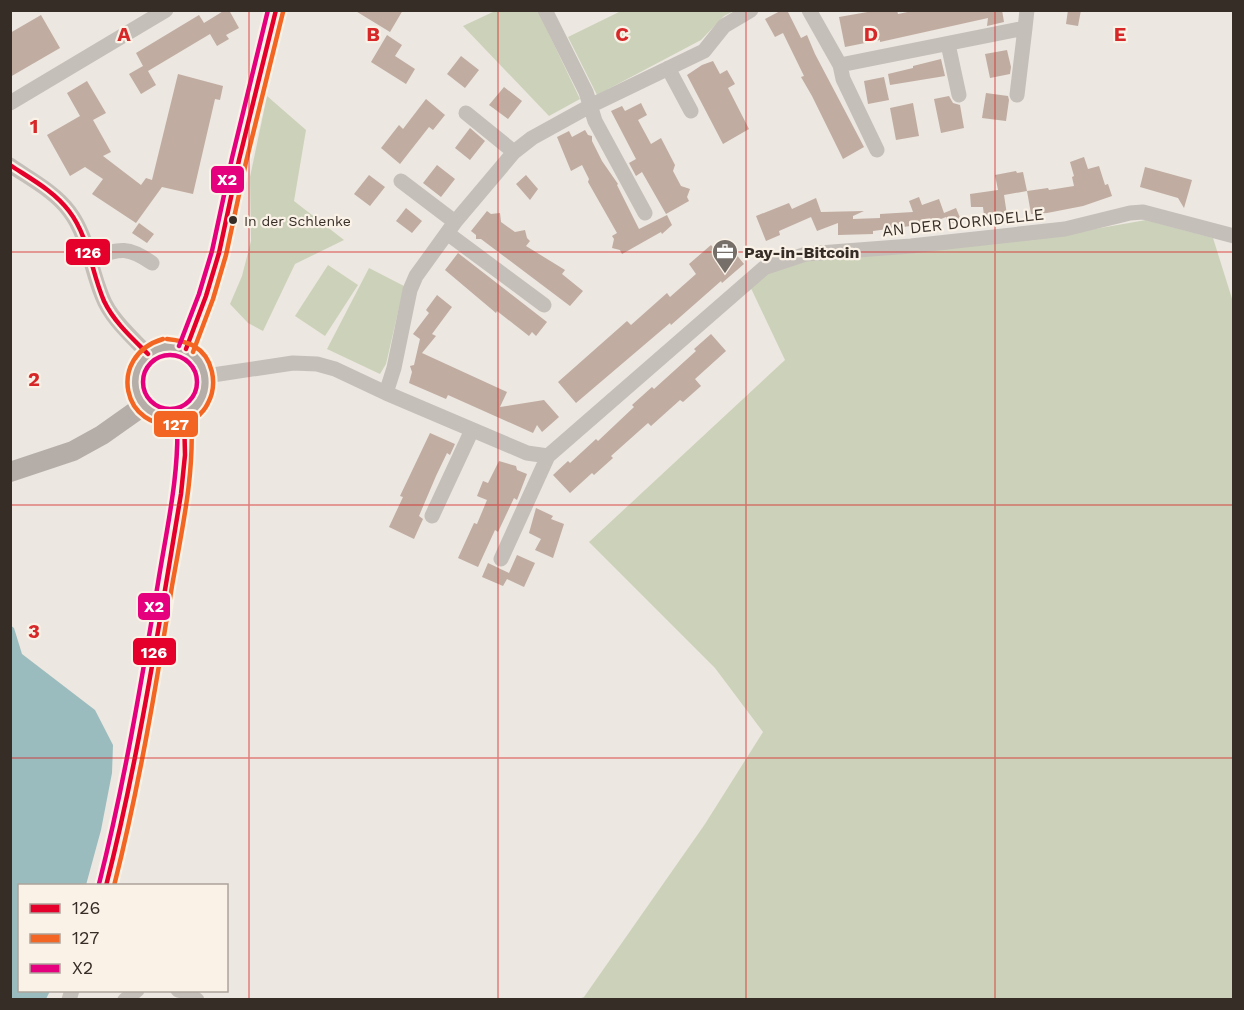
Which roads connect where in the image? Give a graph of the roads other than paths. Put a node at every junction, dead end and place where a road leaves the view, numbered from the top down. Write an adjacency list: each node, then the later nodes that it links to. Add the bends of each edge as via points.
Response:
1 (166, 10): 13 (street)
2 (276, 10): 27 (street, via 219,253)
3 (545, 10): 14 (street)
4 (751, 10): 10 (street, via 724,26 704,51)
5 (809, 10): 9 (street)
6 (1027, 10): 7 (street)
7 (1025, 28): 8 (street); 12 (street)
8 (948, 44): 9 (street); 11 (street)
9 (840, 65): 17 (street)
10 (668, 68): 14 (street); 15 (street)
11 (958, 95)
12 (1017, 95)
13 (10, 103)
14 (590, 106): 18 (street); 21 (street)
15 (691, 111)
16 (466, 113): 18 (street)
17 (877, 150)
18 (514, 152): 22 (street)
19 (10, 165): 24 (street, via 68,210)
20 (400, 181): 22 (street)
21 (645, 213)
22 (451, 228): 26 (street); 30 (street, via 422,265 410,290)
23 (1233, 236): 34 (street, AN DER DORNDELLE, via 1143,212 1065,229 806,254 764,268)
24 (91, 258): 25 (street, via 123,249); 28 (street, via 102,298)
25 (152, 263)
26 (544, 305)
27 (186, 349): 28 (main road, via 166,346); 29 (main road, via 195,355)
28 (148, 354): 31 (main road, via 135,373 137,396)
29 (206, 376): 30 (street, via 293,363 317,364); 32 (main road, via 202,399)
30 (386, 393): 33 (street)
31 (143, 406): 32 (main road, via 162,417); 35 (main road, via 74,451)
32 (184, 415): 38 (street, via 187,437 182,482 145,710)
33 (472, 430): 34 (street, via 527,453); 36 (street)
34 (548, 456): 37 (street, AN DER DORNDELLE)
35 (10, 472)
36 (432, 516)
37 (501, 559)
38 (106, 884)

